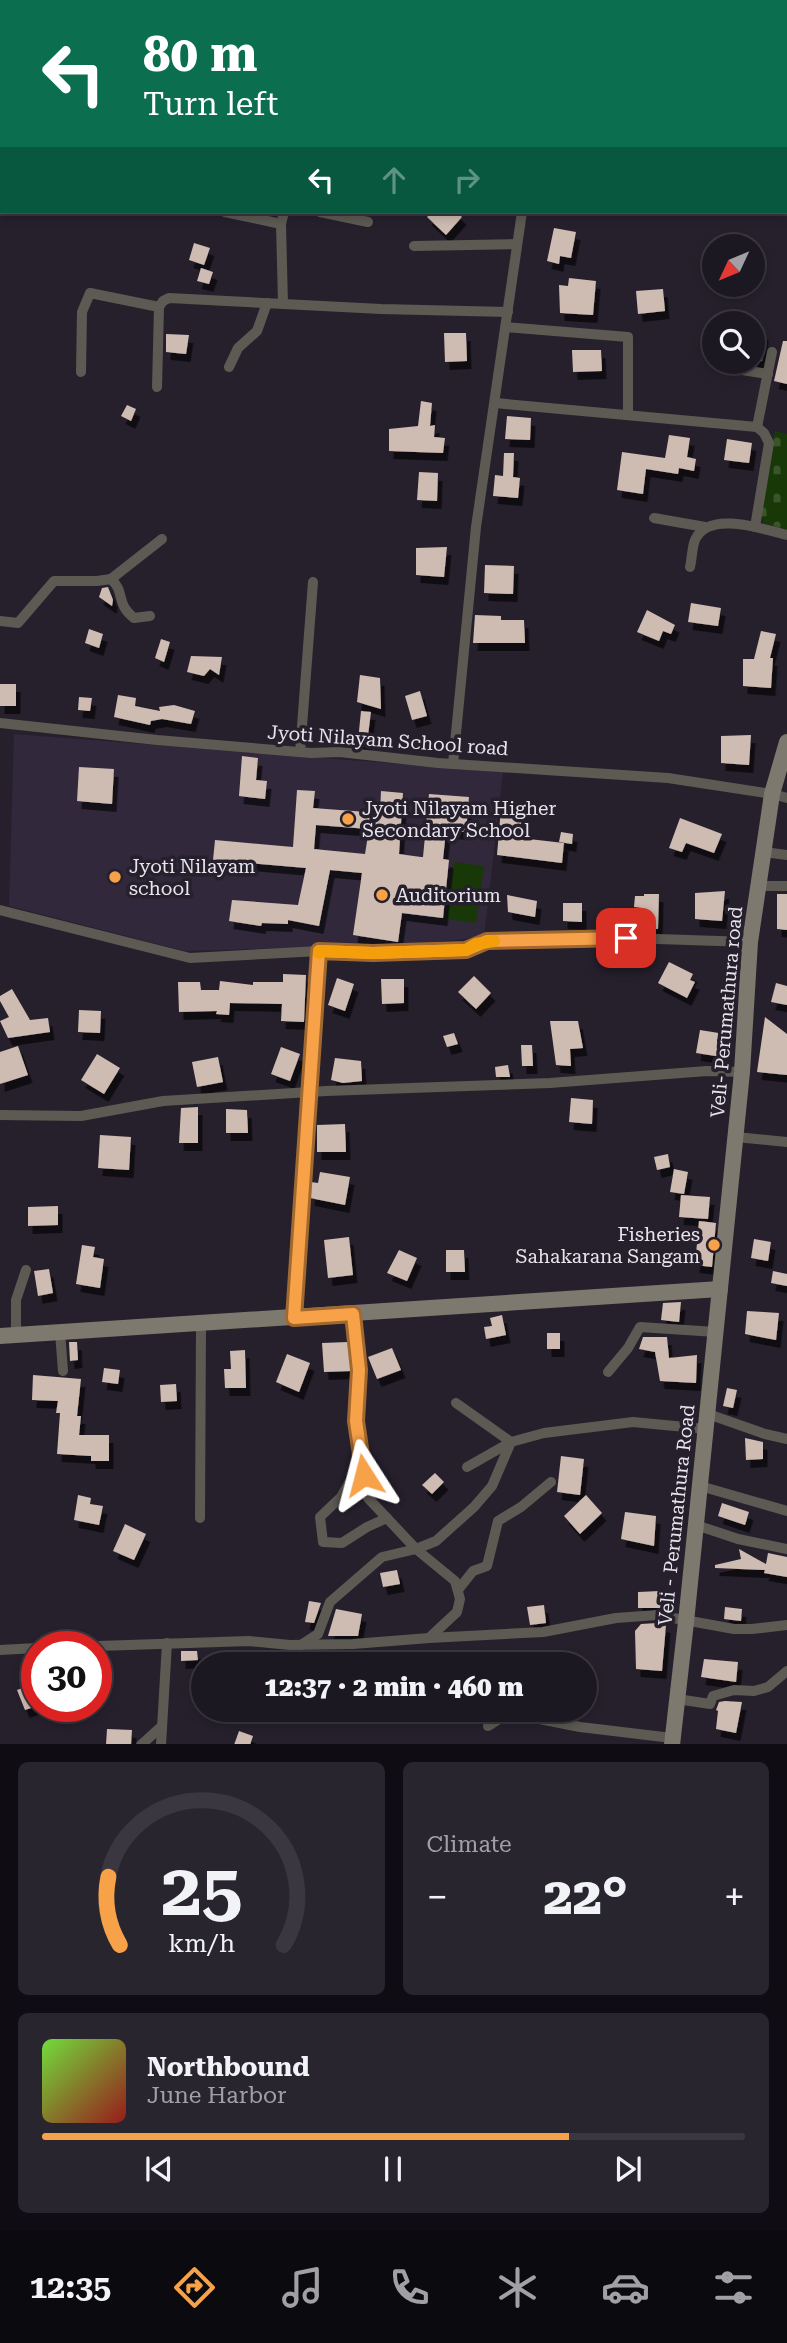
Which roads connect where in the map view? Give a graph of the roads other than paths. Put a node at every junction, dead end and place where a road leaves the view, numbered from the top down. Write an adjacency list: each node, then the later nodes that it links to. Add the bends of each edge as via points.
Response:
1 (234, 214): 6 (street)
2 (284, 214): 6 (street)
3 (330, 214): 5 (street)
4 (522, 214): 7 (street)
5 (368, 222)
6 (281, 225): 10 (street)
7 (517, 244): 8 (street); 12 (street)
8 (414, 246)
9 (267, 303): 10 (street); 11 (street, via 178,297); 15 (street, via 257,331 238,348)
10 (283, 303): 12 (street)
11 (159, 307): 16 (street, via 90,293 82,312); 19 (street)
12 (508, 312): 13 (street)
13 (506, 327): 20 (street); 21 (street, via 628,337)
14 (772, 352): 18 (street)
15 (229, 367)
16 (81, 372)
17 (765, 373): 18 (street)
18 (768, 374): 22 (street)
19 (157, 387)
20 (495, 403): 21 (street); 36 (street, via 476,527)
21 (628, 415): 22 (street)
22 (757, 427): 25 (street, via 769,443)
23 (654, 518): 24 (street)
24 (705, 527): 25 (street, via 716,523); 28 (street, via 695,540)
25 (755, 527): 26 (street)
26 (787, 535)
27 (162, 539): 29 (street)
28 (690, 567)
29 (111, 579): 31 (street, via 118,586 123,609 134,618); 32 (street, via 54,580 18,623)
30 (313, 582): 35 (street)
31 (150, 616)
32 (0, 621)
33 (0, 723): 35 (street, Jyoti Nilayam School road)
34 (787, 742): 37 (main road, Veli- Perumathura road)
35 (300, 752): 36 (street, Jyoti Nilayam School road)
36 (453, 764): 37 (street, Jyoti Nilayam School road, via 668,778)
37 (780, 796): 38 (main road, Veli- Perumathura road)
38 (764, 852): 39 (street); 40 (main road, Veli- Perumathura road)
39 (787, 855)
40 (759, 886): 41 (street); 43 (main road, Veli- Perumathura road)
41 (787, 886)
42 (0, 910): 44 (street, via 190,958)
43 (750, 942): 44 (street, via 626,938 487,941 466,950); 45 (main road, Veli- Perumathura road)
44 (319, 951): 46 (street)
45 (742, 1072): 46 (street); 48 (main road, Veli- Perumathura road)
46 (309, 1092): 47 (street, via 163,1101 81,1116); 53 (street)
47 (0, 1115)
48 (736, 1137): 49 (street); 51 (main road, Veli- Perumathura road)
49 (787, 1142)
50 (26, 1270): 57 (street)
51 (720, 1289): 52 (main road); 56 (main road, Veli - Perumathura Road)
52 (353, 1314): 53 (main road); 65 (street, via 359,1370 356,1421)
53 (294, 1318): 54 (main road)
54 (201, 1324): 55 (main road); 69 (street)
55 (60, 1332): 57 (main road); 58 (street)
56 (716, 1332): 59 (street, via 640,1326); 61 (main road, Veli - Perumathura Road)
57 (8, 1336)
58 (63, 1371)
59 (608, 1371)
60 (456, 1403): 63 (street)
61 (707, 1421): 62 (street); 63 (street, via 633,1422 544,1433); 67 (main road, Veli - Perumathura Road)
62 (787, 1439)
63 (512, 1442): 64 (street); 72 (street, via 492,1486 474,1507 436,1541)
64 (467, 1467)
65 (364, 1475): 70 (street, via 368,1498); 70 (street, via 353,1476 341,1497 320,1517 323,1542 342,1544)
66 (551, 1482): 74 (street, via 498,1521 487,1566 473,1571)
67 (700, 1486): 68 (street); 71 (main road, Veli - Perumathura Road)
68 (787, 1510)
69 (200, 1518)
70 (387, 1518): 72 (street)
71 (696, 1525): 73 (street); 75 (main road, Veli - Perumathura Road)
72 (416, 1549): 74 (street, via 455,1581); 80 (street, via 382,1557 354,1579 330,1602 318,1634)
73 (787, 1549)
74 (458, 1590): 77 (street, via 457,1612)
75 (687, 1622): 76 (street, via 752,1629); 77 (street, via 657,1615 543,1632); 84 (main road, Veli - Perumathura Road)
76 (787, 1625)
77 (429, 1638): 80 (street)
78 (166, 1643): 79 (street); 80 (street); 85 (street)
79 (112, 1645)
80 (301, 1645)
81 (21, 1649): 82 (street)
82 (0, 1650)
83 (787, 1671): 84 (street, via 768,1687 713,1696 710,1704)
84 (677, 1699): 87 (main road, Veli - Perumathura Road)
85 (162, 1726): 88 (street); 89 (street)
86 (488, 1726): 87 (street, via 509,1713)
87 (672, 1741)
88 (142, 1744)
89 (161, 1744)

